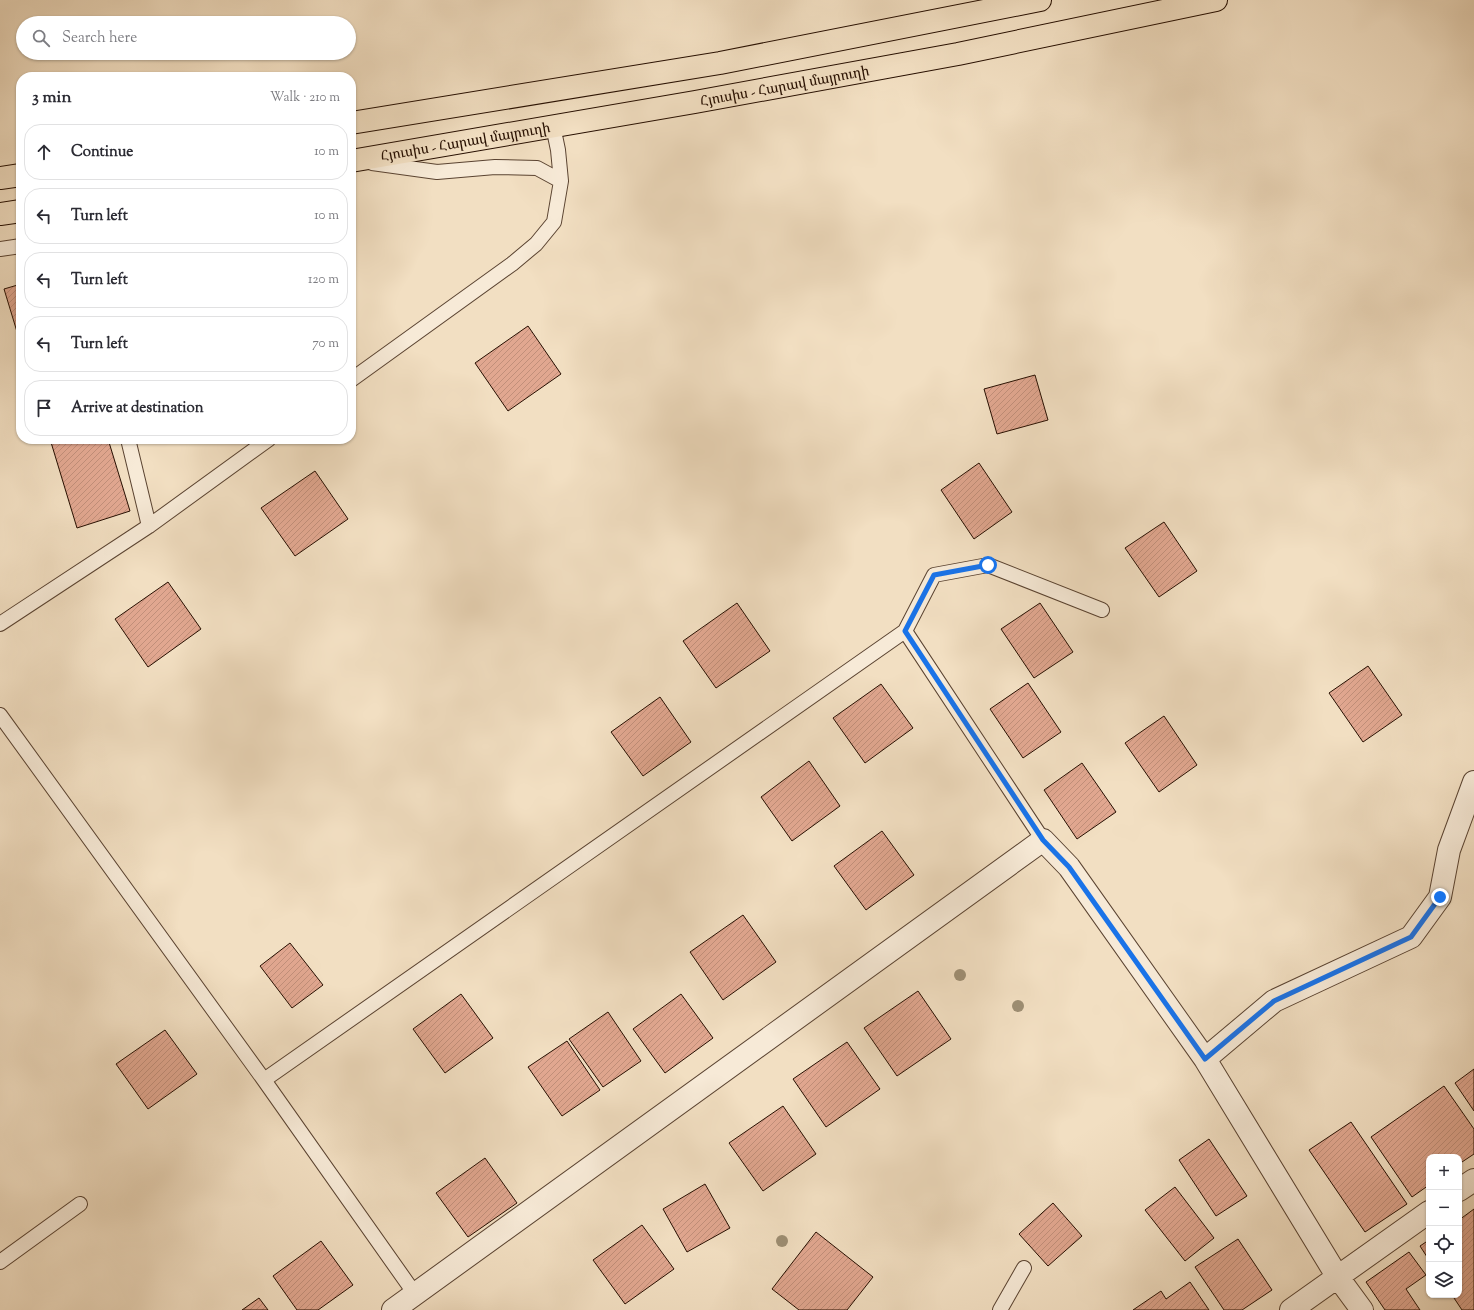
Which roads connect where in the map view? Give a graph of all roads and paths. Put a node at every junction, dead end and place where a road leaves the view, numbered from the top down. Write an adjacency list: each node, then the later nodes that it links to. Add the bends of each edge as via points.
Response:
1 (1040, 0): 3 (highway, via 720,62)
2 (1216, 0): 4 (highway, Հյուսիս - Հարավ մայրուղի, via 958,54)
3 (356, 122)
4 (553, 126): 5 (highway, Հյուսիս - Հարավ մայրուղի); 9 (lane)
5 (356, 160)
6 (356, 161): 9 (lane, via 437,172 495,167 538,168)
7 (16, 176): 8 (highway)
8 (0, 178)
9 (561, 181): 14 (lane, via 554,222 536,244)
10 (16, 212): 11 (highway)
11 (0, 214)
12 (16, 247): 13 (lane)
13 (0, 250)
14 (356, 376)
15 (129, 444): 17 (lane)
16 (262, 444): 17 (lane)
17 (149, 526): 19 (lane)
18 (1102, 610): 20 (lane, via 988,565 934,575)
19 (0, 624)
20 (905, 631): 23 (lane); 25 (lane)
21 (0, 715): 25 (lane)
22 (1474, 782): 24 (street, via 1449,850 1440,897 1411,937 1274,1001)
23 (1043, 840): 24 (street, via 1069,867); 33 (street)
24 (1205, 1059): 32 (street)
25 (264, 1080): 33 (lane)
26 (1474, 1180): 27 (street)
27 (1462, 1188)
28 (80, 1204): 30 (lane)
29 (1426, 1214): 32 (street)
30 (0, 1262)
31 (1024, 1268): 35 (lane)
32 (1337, 1276): 36 (street); 37 (street)
33 (415, 1294): 34 (street)
34 (393, 1310)
35 (1000, 1310)
36 (1291, 1310)
37 (1362, 1310)

